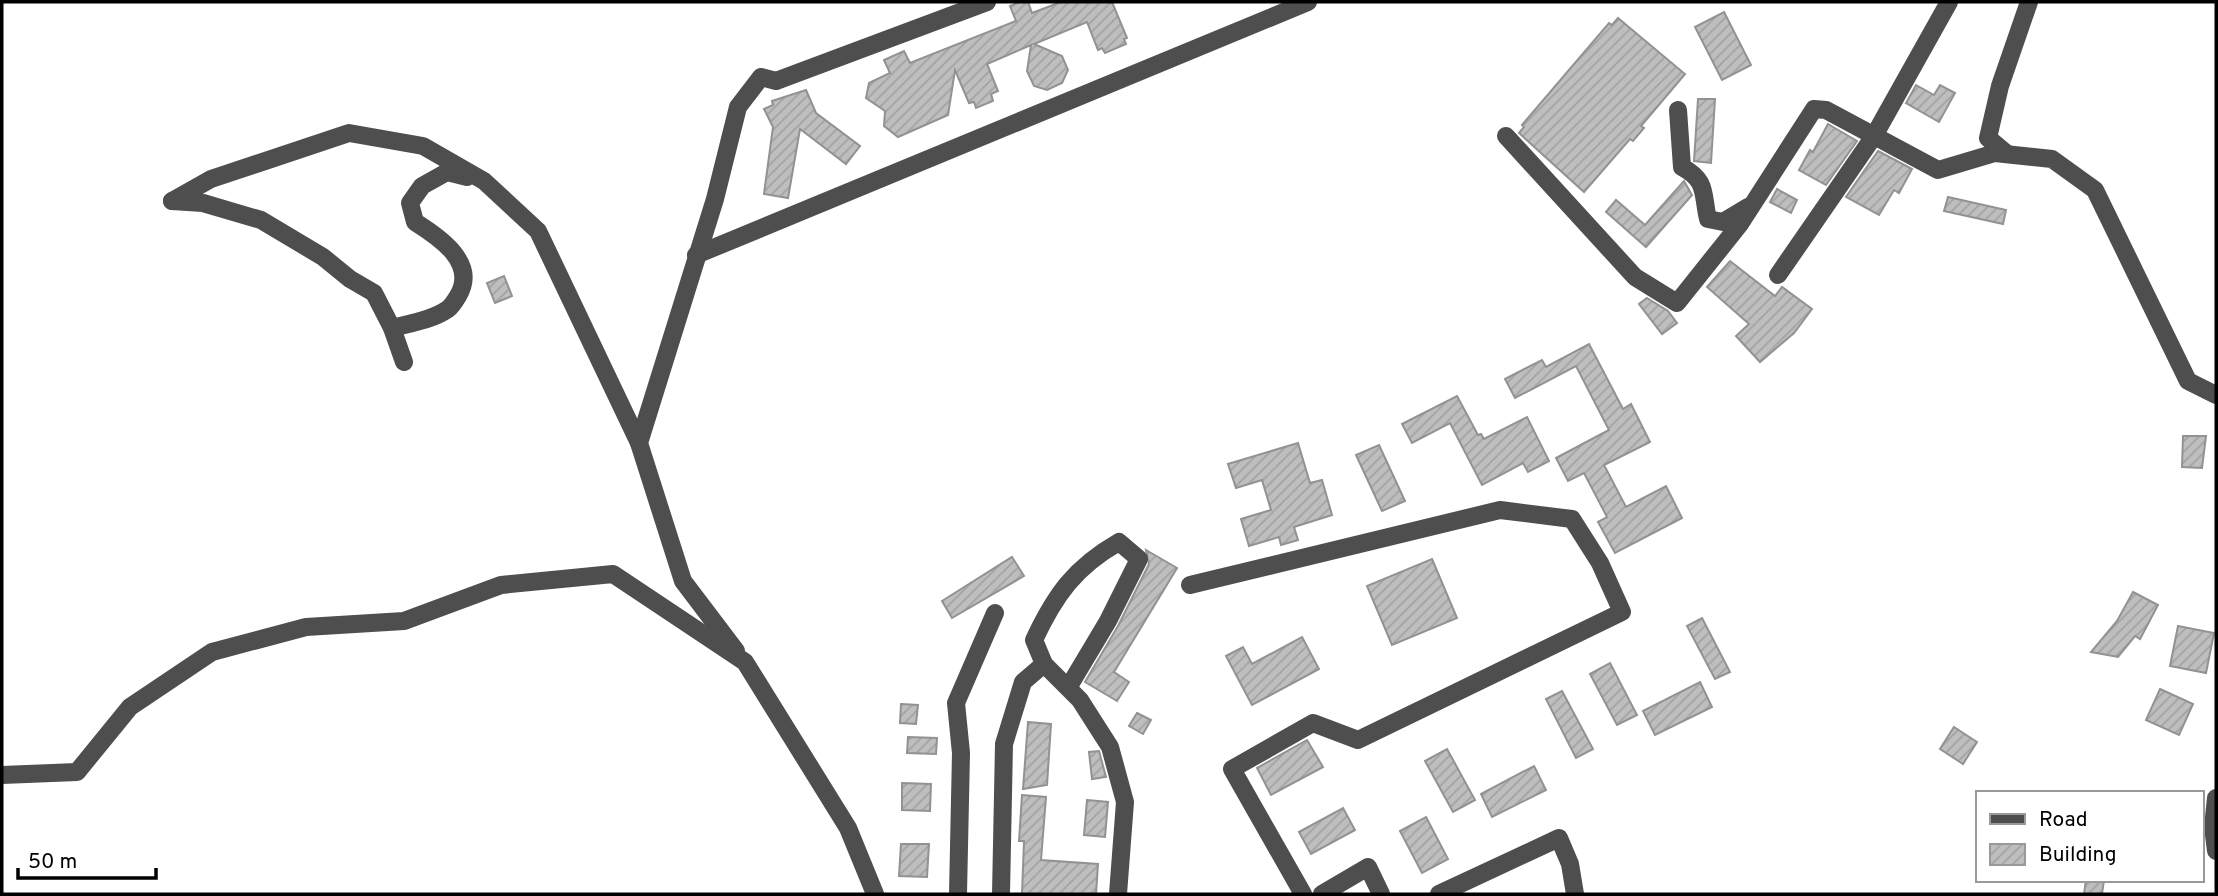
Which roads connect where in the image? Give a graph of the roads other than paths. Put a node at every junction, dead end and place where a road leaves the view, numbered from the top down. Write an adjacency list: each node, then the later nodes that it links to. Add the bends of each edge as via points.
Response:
1 (987, 2): 11 (street, via 776,81 761,77 738,107)
2 (1308, 2): 11 (street)
3 (1949, 2): 7 (street)
4 (2029, 2): 8 (street, via 2000,86 1988,138)
5 (1678, 110): 10 (street, via 1682,167 1705,189 1708,219 1723,222)
6 (1506, 136): 10 (street, via 1635,277 1677,303)
7 (1874, 136): 8 (street, via 1938,170 1995,153); 10 (street, via 1826,110 1814,109); 12 (street)
8 (2007, 155): 15 (street, via 2052,159 2095,190 2188,381)
9 (484, 181): 13 (street, via 447,172 422,186 410,203 415,222 452,248 463,269 462,289 450,307 428,319); 13 (street, via 423,146 349,133 211,179 172,201 203,203 261,220 374,293); 16 (street, via 538,231)
10 (1754, 204)
11 (696, 255): 16 (street)
12 (1778, 275)
13 (392, 328): 14 (street)
14 (404, 362)
15 (2216, 395)
16 (639, 443): 19 (street, via 683,581)
17 (1190, 585): 29 (street, via 1500,510 1572,519 1600,563 1622,612 1358,740 1313,723 1232,769)
18 (995, 613): 26 (street, via 956,703 961,753)
19 (744, 662): 22 (street, via 613,574 501,585 404,621 306,626 212,652 130,706 77,772); 25 (street, via 848,828)
20 (1044, 664): 21 (street); 21 (street, via 1034,640 1052,601 1091,558 1119,542 1139,559); 27 (street, via 1023,682 1004,744)
21 (1068, 688): 28 (street, via 1110,747 1125,802)
22 (2, 775)
23 (2216, 798): 24 (street)
24 (2216, 851)
25 (875, 894)
26 (958, 894)
27 (1001, 894)
28 (1118, 894)
29 (1303, 894)
30 (1322, 894): 31 (street, via 1368,867)
31 (1381, 894)
32 (1440, 894): 33 (street, via 1559,838)
33 (1575, 894)

